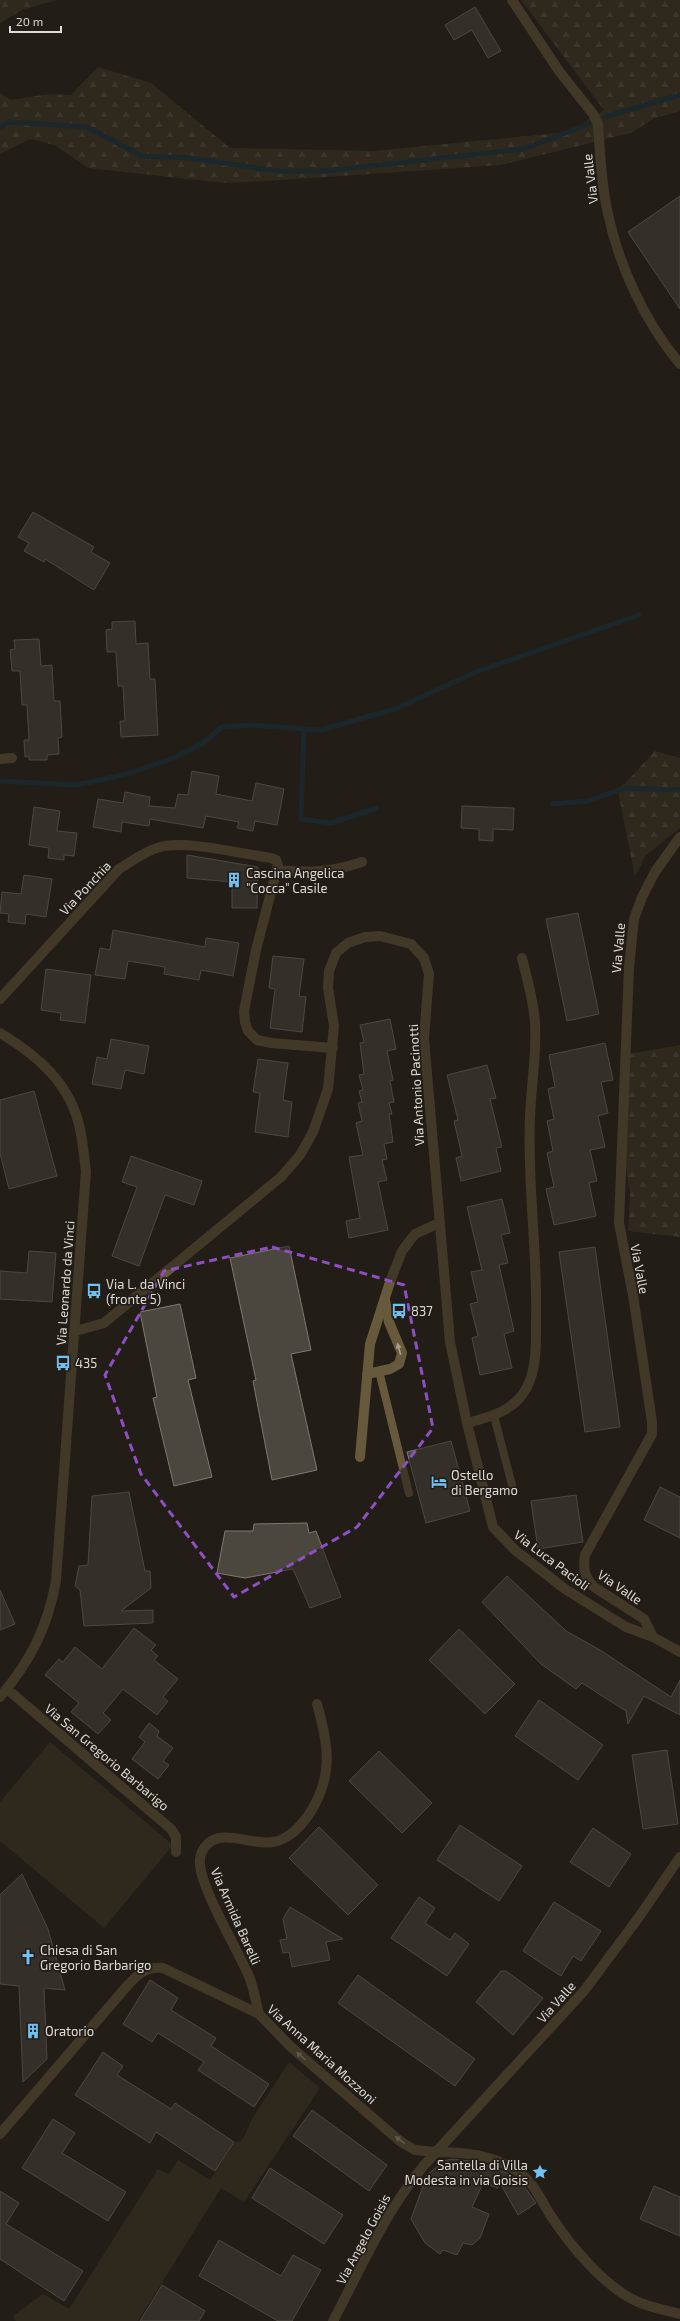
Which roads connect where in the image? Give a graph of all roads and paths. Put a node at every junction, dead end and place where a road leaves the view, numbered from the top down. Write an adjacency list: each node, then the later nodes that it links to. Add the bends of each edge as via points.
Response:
1 (512, 0): 2 (street, Via Valle, via 559,72 598,124 607,208 625,271 662,342)
2 (680, 364)
3 (12, 758): 4 (street)
4 (0, 759)
5 (680, 837): 23 (street, Via Valle, via 655,872 642,897 634,919 629,967 619,1223 632,1293 652,1434 585,1554 583,1565 587,1580 644,1619)
6 (362, 862): 7 (street, via 336,870 316,872)
7 (278, 870): 9 (street, Via Ponchia, via 276,860 271,858 198,847 160,847 143,854 119,869); 11 (street, via 256,950 244,1011 245,1022 248,1031 257,1040)
8 (522, 958): 17 (street, via 535,1022 536,1049 530,1117 538,1280 536,1334 532,1374 526,1388 517,1400)
9 (0, 999)
10 (0, 1033): 14 (street, Via Leonardo da Vinci, via 24,1048 55,1076 72,1106 80,1128 86,1171)
11 (332, 1048): 12 (street, Via Antonio Pacinotti, via 334,1026 328,988 329,971 336,953 348,944 365,937 380,936 411,944 424,958 429,974 424,1038); 14 (street, Via Antonio Pacinotti, via 328,1089 314,1132 300,1155 281,1177 104,1323)
12 (440, 1223): 13 (street, via 415,1234 402,1251); 18 (street, Via Antonio Pacinotti, via 450,1342)
13 (384, 1298): 15 (street, one-way to 13, via 399,1364 402,1353 389,1322); 16 (street, via 370,1344)
14 (76, 1331): 25 (street, Via Leonardo da Vinci, via 56,1581 51,1606 32,1654)
15 (379, 1371): 16 (street); 21 (lane)
16 (367, 1374): 19 (street)
17 (494, 1416): 18 (street); 20 (lane)
18 (467, 1423): 22 (street, Via Antonio Pacinotti, via 489,1517)
19 (360, 1457)
20 (512, 1485)
21 (409, 1493)
22 (500, 1536): 23 (street, Via Luca Pacioli, via 564,1589 626,1627)
23 (653, 1637): 24 (street)
24 (680, 1652)
25 (2, 1694): 27 (street, Via San Gregorio Barbarigo, via 171,1829 176,1837)
26 (317, 1704): 29 (street, Via Armida Barelli, via 326,1737 326,1777 316,1804 305,1820 287,1837 274,1842 258,1843 220,1838 212,1840 200,1858 206,1885 249,1978)
27 (176, 1852)
28 (680, 1857): 31 (street, Via Valle, via 584,1991)
29 (259, 2014): 30 (street, Via Anna Maria Mozzoni, via 163,1968 145,1969 127,1986); 31 (street, Via Anna Maria Mozzoni, one-way to 29, via 415,2150 401,2142 312,2066)
30 (0, 2134)
31 (436, 2152): 32 (street, via 464,2152 484,2156 521,2173 534,2188 567,2239 603,2278 634,2300); 33 (street, Via Angelo Goisis, via 420,2168 397,2200)
32 (680, 2314)
33 (334, 2321)

